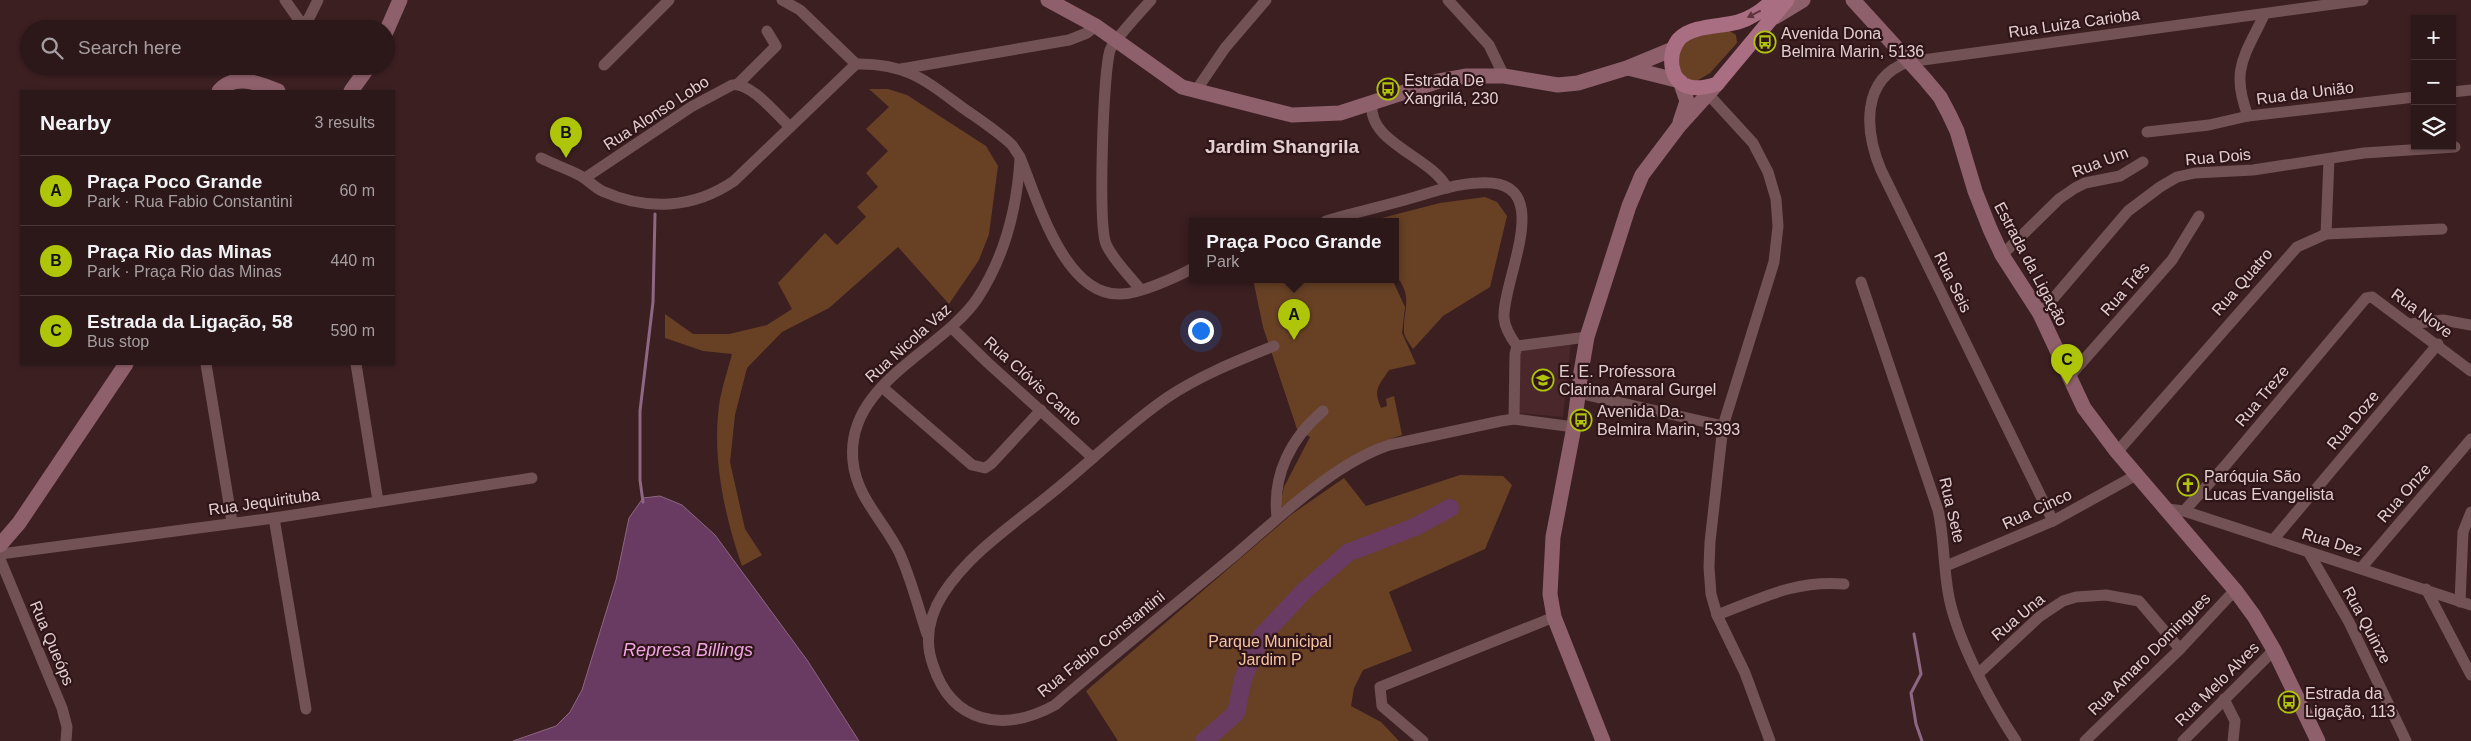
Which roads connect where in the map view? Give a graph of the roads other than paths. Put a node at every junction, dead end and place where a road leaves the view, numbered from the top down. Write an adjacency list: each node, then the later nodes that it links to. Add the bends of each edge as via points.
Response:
1 (286, 0): 17 (street, via 293,14)
2 (318, 0): 18 (street)
3 (400, 0): 19 (main road)
4 (669, 0): 28 (street)
5 (782, 0): 27 (street, via 800,10)
6 (1048, 0): 21 (main road)
7 (1151, 0): 23 (street)
8 (1266, 0): 40 (street)
9 (1448, 0): 32 (street, via 1489,45)
10 (1773, 0): 20 (main road, one-way to 20, via 1764,9)
11 (1787, 0): 16 (main road)
12 (1803, 0): 16 (main road)
13 (1853, 0): 26 (main road, Estrada da Ligação)
14 (2363, 0): 15 (street, Rua Luiza Carioba)
15 (2264, 15): 26 (street, Rua Luiza Carioba); 44 (street, Rua da União, via 2240,67 2240,91)
16 (1775, 17): 25 (main road)
17 (302, 20)
18 (313, 20)
19 (391, 20)
20 (1732, 23): 24 (main road, via 1687,34); 25 (main road, via 1745,35)
21 (1096, 26): 23 (main road); 30 (street, via 1069,40)
22 (767, 32): 34 (street, via 776,46)
23 (1116, 41): 40 (main road, via 1166,77); 62 (street, via 1110,50 1106,74 1103,230 1112,254)
24 (1673, 49): 29 (main road); 33 (main road, via 1672,68)
25 (1746, 51): 38 (main road)
26 (1908, 62): 59 (main road, Estrada da Ligação, via 1940,97 1949,114 1980,206); 97 (street, Rua Seis, via 1889,72 1874,95 1869,112 1872,149)
27 (856, 64): 30 (street); 46 (street)
28 (604, 65)
29 (1627, 68): 32 (main road, via 1578,83 1558,85); 33 (main road)
30 (901, 69): 49 (street, via 938,88 1005,138)
31 (363, 75): 37 (main road)
32 (1504, 76): 43 (main road, via 1467,76 1439,81)
33 (1680, 81): 38 (main road, via 1690,87); 45 (main road, via 1687,101)
34 (738, 84): 46 (street, via 751,90); 53 (street, Rua Alonso Lobo, via 712,94)
35 (220, 90): 36 (main road, via 229,83 242,80)
36 (276, 90)
37 (352, 90)
38 (1713, 90): 45 (main road); 83 (street, via 1753,143 1768,172 1776,199 1778,226 1774,262)
39 (2471, 90): 41 (street)
40 (1195, 92): 43 (main road, via 1292,115 1340,113)
41 (2456, 92)
42 (2411, 97): 44 (street, Rua da União)
43 (1372, 103): 54 (street, via 1373,118 1380,131 1432,170)
44 (2248, 116): 47 (street, via 2209,125)
45 (1679, 126): 69 (main road, via 1646,170 1628,206)
46 (790, 127): 53 (street, via 734,180 711,196 690,202 653,203 623,198 600,190)
47 (2147, 132)
48 (2411, 149): 51 (street, Rua Dois)
49 (1020, 157): 62 (street, via 1050,233 1079,275 1109,293 1123,294); 68 (street, Rua Nicola Vaz, via 1001,254 977,298)
50 (542, 158): 53 (street)
51 (2329, 159): 58 (street); 64 (street, Rua Dois, via 2177,177 2143,199 2113,226)
52 (2144, 162): 59 (street, Rua Um, via 2120,176 2075,188)
53 (581, 176)
54 (1447, 188): 56 (street); 72 (street, via 1491,183 1513,194 1521,205 1523,226 1504,310 1506,327)
55 (2199, 216): 77 (street, Rua Três, via 2172,260)
56 (1337, 218)
57 (2442, 229): 58 (street, Rua Quatro)
58 (2326, 234): 86 (street, Rua Quatro, via 2288,254)
59 (2002, 255): 64 (main road, Estrada da Ligação)
60 (1189, 270): 62 (street)
61 (1861, 282): 101 (street, Rua Sete, via 1938,510)
62 (1140, 289)
63 (2376, 300): 66 (street, Rua Nove); 92 (street, Rua Treze, via 2369,297 2362,300)
64 (2040, 314): 77 (main road, Estrada da Ligação)
65 (2443, 320): 66 (street); 67 (street); 70 (street, Rua Doze)
66 (2410, 324): 70 (street, Rua Nove)
67 (2471, 325)
68 (952, 328): 78 (street, Rua Nicola Vaz); 80 (street, Rua Clóvis Canto)
69 (1587, 337): 72 (street); 79 (main road)
70 (2435, 342): 76 (street, Rua Nove); 98 (street, Rua Doze)
71 (1274, 346): 87 (street, via 1189,384 1134,422)
72 (1517, 346): 82 (street, via 1514,354)
73 (125, 365): 99 (main road)
74 (206, 365): 96 (street)
75 (356, 365): 90 (street)
76 (2471, 371)
77 (2068, 378): 86 (main road, Estrada da Ligação, via 2084,408)
78 (882, 387): 80 (street, via 972,465 980,468 991,464); 109 (street, Rua Nicola Vaz, via 868,403 855,432 854,470 866,500 898,550)
79 (1578, 393): 83 (street); 84 (main road)
80 (1041, 410): 87 (street, Rua Clóvis Canto)
81 (1323, 411): 94 (street, via 1304,427 1282,469 1276,487)
82 (1514, 420): 84 (street, Rua Fabio Constantini); 94 (street, Rua Fabio Constantini, via 1469,426 1380,448 1356,460)
83 (1723, 426): 107 (street, via 1710,542 1711,594)
84 (1574, 427): 108 (main road, via 1553,537 1550,594)
85 (2471, 440): 102 (street, Rua Onze)
86 (2117, 452): 88 (main road, Estrada da Ligação)
87 (1093, 458): 109 (street, via 976,554 958,573 942,595)
88 (2138, 474): 91 (main road, Estrada da Ligação); 97 (street, Rua Cinco)
89 (532, 478): 90 (street, Rua Jequirituba)
90 (378, 502): 95 (street, Rua Jequirituba)
91 (2168, 509): 92 (street); 105 (main road, Estrada da Ligação)
92 (2184, 511): 98 (street, Rua Dez)
93 (2471, 512): 106 (street, via 2463,532)
94 (1277, 517): 109 (street, Rua Fabio Constantini, via 1055,706 1035,715 996,720 958,707 948,698 934,671)
95 (274, 518): 96 (street, Rua Jequirituba); 115 (street)
96 (232, 522): 99 (street, Rua Jequirituba)
97 (2054, 522): 101 (street, Rua Cinco)
98 (2273, 540): 100 (street, Rua Dez)
99 (0, 548): 116 (street, Rua Queóps, via 62,708 67,728)
100 (2309, 552): 102 (street, Rua Dez); 125 (street, Rua Quinze, via 2349,622)
101 (1946, 566): 112 (street, Rua Sete, via 1954,617)
102 (2362, 567): 104 (street, Rua Dez)
103 (1844, 584): 107 (street, via 1824,582 1790,587)
104 (2426, 589): 106 (street, Rua Dez); 113 (street)
105 (2235, 590): 110 (street, Rua Amaro Domingues); 111 (main road, Estrada da Ligação)
106 (2466, 603)
107 (1717, 615): 119 (street, via 1745,673)
108 (1554, 617): 117 (street, via 1380,687 1382,706); 118 (main road)
109 (927, 634)
110 (2180, 649): 112 (street, Rua Una, via 2139,601 2106,595 2076,597 2063,601 2039,617); 121 (street, Rua Amaro Domingues)
111 (2274, 650): 114 (street, Rua Melo Alves); 124 (main road, Estrada da Ligação)
112 (1979, 673): 120 (street, Rua Sete)
113 (2471, 675)
114 (2224, 699): 122 (street, Rua Melo Alves); 123 (street, via 2235,721)
115 (306, 709)
116 (66, 741)
117 (1423, 741)
118 (1603, 741)
119 (1770, 741)
120 (2016, 741)
121 (2085, 741)
122 (2183, 741)
123 (2232, 741)
124 (2318, 741)
125 (2406, 741)

